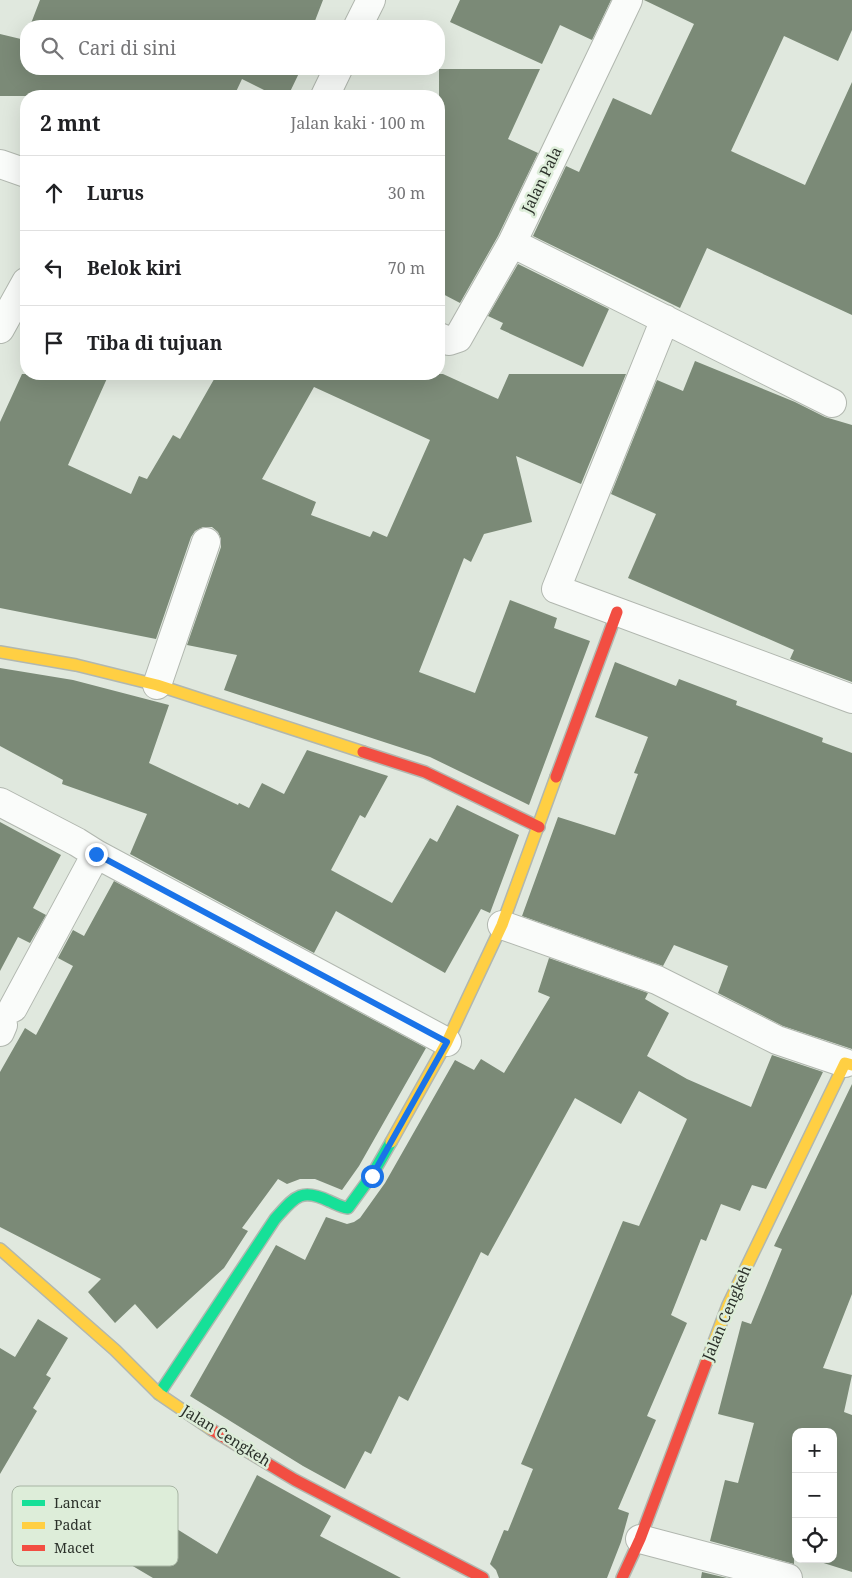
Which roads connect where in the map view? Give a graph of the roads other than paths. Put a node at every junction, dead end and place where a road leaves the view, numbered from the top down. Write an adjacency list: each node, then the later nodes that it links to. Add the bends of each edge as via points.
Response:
1 (371, 0): 3 (street)
2 (628, 0): 8 (street, Jalan Pala)
3 (361, 20)
4 (335, 75): 5 (street)
5 (328, 90)
6 (0, 164): 7 (street)
7 (20, 172)
8 (512, 243): 10 (street); 12 (street, Jalan Pala, via 458,338)
9 (20, 293): 11 (street)
10 (665, 319): 13 (street); 15 (street, via 556,589)
11 (0, 329)
12 (445, 339)
13 (832, 403)
14 (206, 542): 17 (street)
15 (617, 612): 18 (street); 20 (street)
16 (0, 652): 17 (street, via 76,665)
17 (157, 685): 20 (street, via 425,772)
18 (852, 699)
19 (0, 802): 21 (street)
20 (539, 827): 22 (street)
21 (96, 854): 23 (street); 24 (street)
22 (502, 925): 24 (street); 25 (street, via 657,980 777,1040)
23 (5, 1022)
24 (447, 1042): 27 (street, via 351,1206 345,1208 306,1192 293,1199 275,1219)
25 (848, 1064): 28 (street, Jalan Cengkeh, via 728,1305)
26 (0, 1249): 27 (street, Jalan Cengkeh, via 116,1350)
27 (160, 1394): 29 (street, Jalan Cengkeh, via 220,1435 296,1480)
28 (640, 1539): 30 (street, Jalan Cengkeh); 31 (street)
29 (483, 1578)
30 (622, 1578)
31 (788, 1578)

